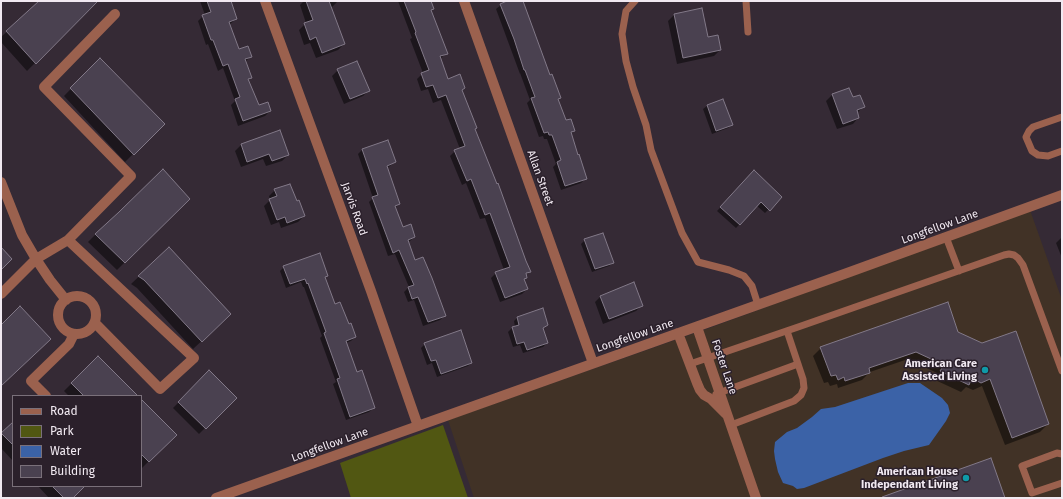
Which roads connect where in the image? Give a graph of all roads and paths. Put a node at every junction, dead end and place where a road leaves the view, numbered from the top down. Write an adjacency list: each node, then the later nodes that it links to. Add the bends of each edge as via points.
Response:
1 (265, 1): 32 (street, Jarvis Road)
2 (464, 1): 24 (street, Allan Street)
3 (635, 1): 17 (lane, via 626,11 622,34 626,61 651,150 682,233 698,262 744,276 752,286)
4 (746, 1): 6 (lane)
5 (115, 14): 12 (street, via 44,87 131,176)
6 (748, 32)
7 (1062, 117): 8 (lane, via 1033,127 1026,137 1032,151 1038,155 1048,156)
8 (1062, 151)
9 (1, 182): 13 (street, via 22,235)
10 (1062, 195): 11 (street, Longfellow Lane)
11 (946, 237): 14 (lane); 17 (street, Longfellow Lane)
12 (68, 240): 13 (street); 18 (street, via 194,358 160,389)
13 (36, 259): 15 (street); 16 (street)
14 (959, 271): 20 (lane); 27 (lane, via 1004,255 1014,255 1018,258 1023,265)
15 (1, 294)
16 (66, 300): 18 (street, via 78,296 90,301 96,311); 22 (street, via 58,316 63,327)
17 (758, 305): 19 (street, Longfellow Lane)
18 (95, 323): 22 (street, via 86,332)
19 (697, 327): 21 (street, Longfellow Lane); 23 (street, Foster Lane)
20 (787, 331): 23 (lane); 26 (lane)
21 (678, 333): 24 (street, Longfellow Lane); 25 (street, Foster Lane)
22 (74, 334): 29 (street, via 69,344 31,381)
23 (708, 358): 25 (lane); 28 (street, Foster Lane)
24 (593, 363): 32 (street, Longfellow Lane)
25 (690, 364): 30 (street, Foster Lane, via 700,390)
26 (798, 364): 28 (lane); 31 (lane, via 804,388 801,396 794,401)
27 (1062, 371)
28 (720, 393): 30 (lane); 31 (street, Foster Lane)
29 (45, 395)
30 (708, 398): 31 (street, Foster Lane)
31 (729, 420): 36 (street, Foster Lane)
32 (418, 426): 35 (street, Longfellow Lane)
33 (1062, 454): 34 (lane, via 1057,453 1022,466 1032,493)
34 (1062, 483)
35 (216, 498)
36 (756, 498)

